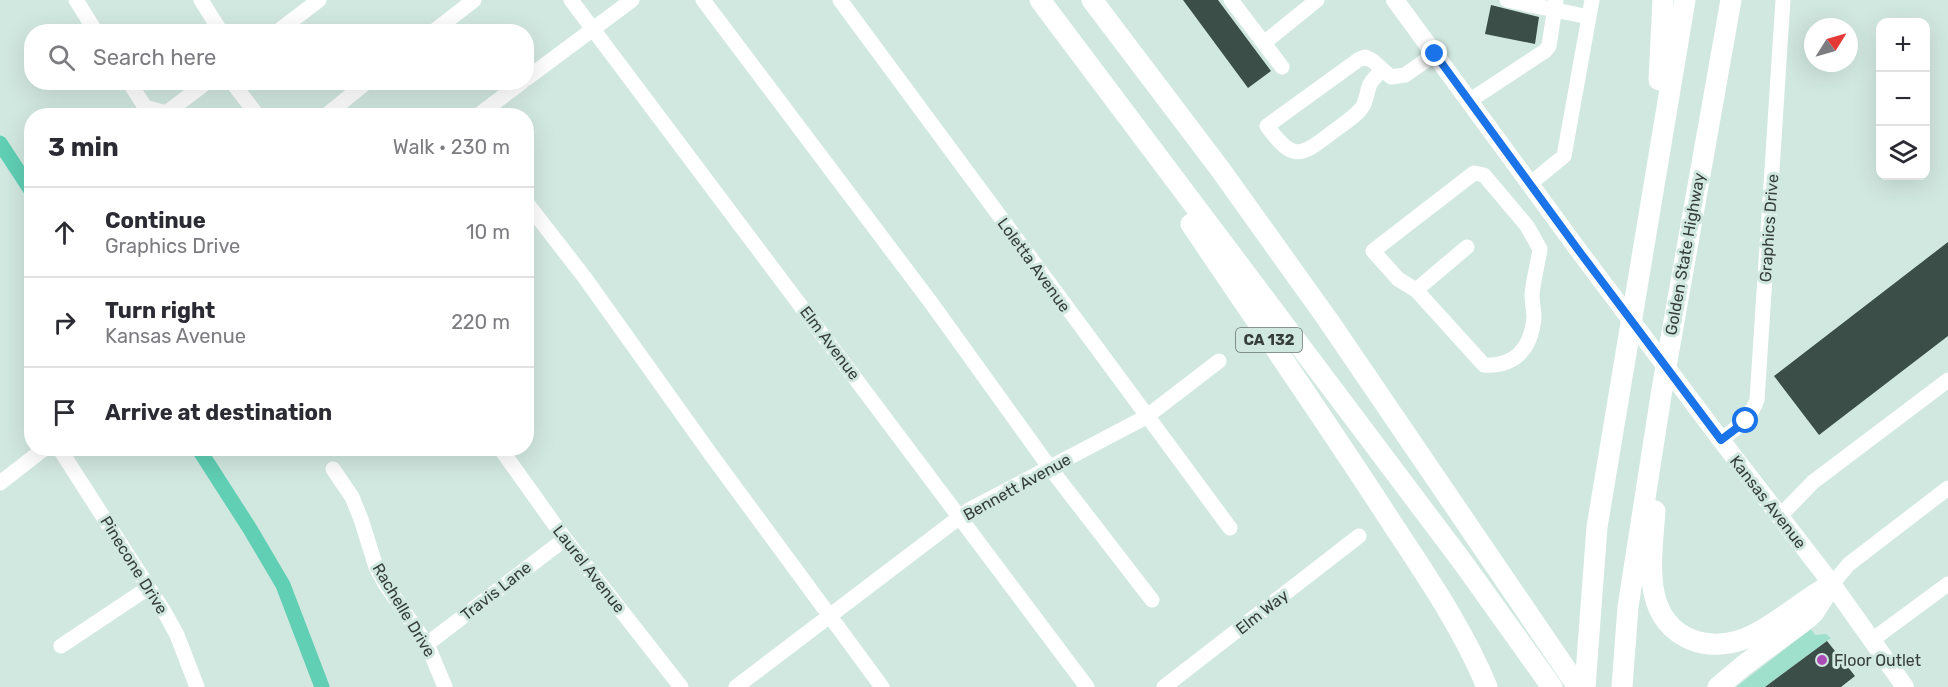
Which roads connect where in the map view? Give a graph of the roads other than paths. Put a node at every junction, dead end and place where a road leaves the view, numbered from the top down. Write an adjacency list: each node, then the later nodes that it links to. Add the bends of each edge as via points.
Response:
1 (76, 0): 23 (street)
2 (201, 0): 24 (street)
3 (320, 0): 25 (street)
4 (474, 0): 21 (street)
5 (571, 0): 27 (street, Elm Avenue)
6 (632, 0): 27 (street)
7 (703, 0): 59 (street)
8 (840, 0): 54 (street, Loletta Avenue)
9 (1039, 0): 83 (highway, CA 132, via 1327,423 1444,604); 84 (highway, via 1464,564)
10 (1092, 0): 85 (highway, via 1275,244)
11 (1317, 0): 28 (street)
12 (1395, 0): 29 (main road, Kansas Avenue)
13 (1507, 0): 20 (street)
14 (1592, 0): 22 (street)
15 (1663, 0): 44 (highway)
16 (1685, 0): 44 (highway)
17 (1731, 0): 53 (highway, Golden State Highway)
18 (1783, 0): 55 (street, Graphics Drive, via 1758,393 1746,421)
19 (1239, 2): 28 (street)
20 (1556, 5): 22 (street); 38 (street, via 1545,51)
21 (454, 6): 26 (street)
22 (1589, 17): 45 (street, via 1564,156)
23 (91, 24)
24 (216, 24)
25 (288, 24)
26 (439, 24)
27 (594, 29): 32 (street); 63 (street, Elm Avenue)
28 (1264, 43): 30 (street)
29 (1435, 54): 31 (street, via 1406,75 1391,77); 38 (main road, Kansas Avenue)
30 (1282, 67)
31 (1382, 70): 31 (street, via 1371,83 1360,111 1303,153 1280,143 1267,126 1358,60 1365,57)
32 (534, 73)
33 (134, 90): 39 (street)
34 (196, 90): 40 (street)
35 (238, 90): 41 (street)
36 (357, 90): 42 (street)
37 (511, 90): 43 (street)
38 (1469, 100): 45 (main road, Kansas Avenue)
39 (148, 108)
40 (173, 108)
41 (252, 108)
42 (335, 108)
43 (488, 108)
44 (1655, 170): 86 (highway, via 1597,527)
45 (1531, 183): 46 (main road, Kansas Avenue)
46 (1548, 208): 48 (street); 55 (main road, Kansas Avenue)
47 (534, 213): 72 (street)
48 (1527, 226): 50 (street, via 1484,175 1474,173 1373,251 1398,279); 50 (street, via 1540,249 1529,342 1517,356 1499,366 1484,365)
49 (1467, 248): 50 (street)
50 (1416, 290)
51 (1219, 362): 54 (street, Bennett Avenue)
52 (1948, 380): 64 (street, via 1813,482)
53 (1662, 389): 68 (highway, via 1653,566 1654,594 1666,618 1678,631 1699,643 1731,644 1759,632); 87 (highway, Golden State Highway, via 1628,607)
54 (1146, 417): 59 (street, Bennett Avenue); 65 (street, Loletta Avenue)
55 (1721, 440): 64 (main road, Kansas Avenue)
56 (35, 456): 61 (street)
57 (64, 456): 70 (street, Pinecone Drive)
58 (506, 456): 67 (street, Laurel Avenue)
59 (1050, 468): 63 (street, Bennett Avenue, via 981,502); 71 (street)
60 (333, 469): 74 (street, Rachelle Drive, via 357,508 385,584)
61 (0, 483)
62 (1948, 488): 68 (street, via 1849,564)
63 (960, 517): 72 (street, Bennett Avenue); 81 (street, Elm Avenue)
64 (1779, 517): 68 (main road, Kansas Avenue)
65 (1230, 528)
66 (1359, 536): 82 (street, Elm Way)
67 (565, 538): 74 (street, Travis Lane); 78 (street, Laurel Avenue)
68 (1832, 584): 73 (main road, Kansas Avenue); 88 (highway, via 1808,618)
69 (1948, 584): 73 (street)
70 (148, 588): 75 (street); 76 (street, Pinecone Drive, via 177,635)
71 (1152, 600)
72 (830, 616): 79 (street, Bennett Avenue); 80 (street)
73 (1872, 640): 89 (main road, Kansas Avenue)
74 (427, 644): 77 (street, Rachelle Drive)
75 (61, 646)
76 (197, 687)
77 (444, 687)
78 (681, 687)
79 (736, 687)
80 (882, 687)
81 (1087, 687)
82 (1164, 687)
83 (1487, 687)
84 (1552, 687)
85 (1578, 687)
86 (1585, 687)
87 (1622, 687)
88 (1718, 687)
89 (1905, 687)

